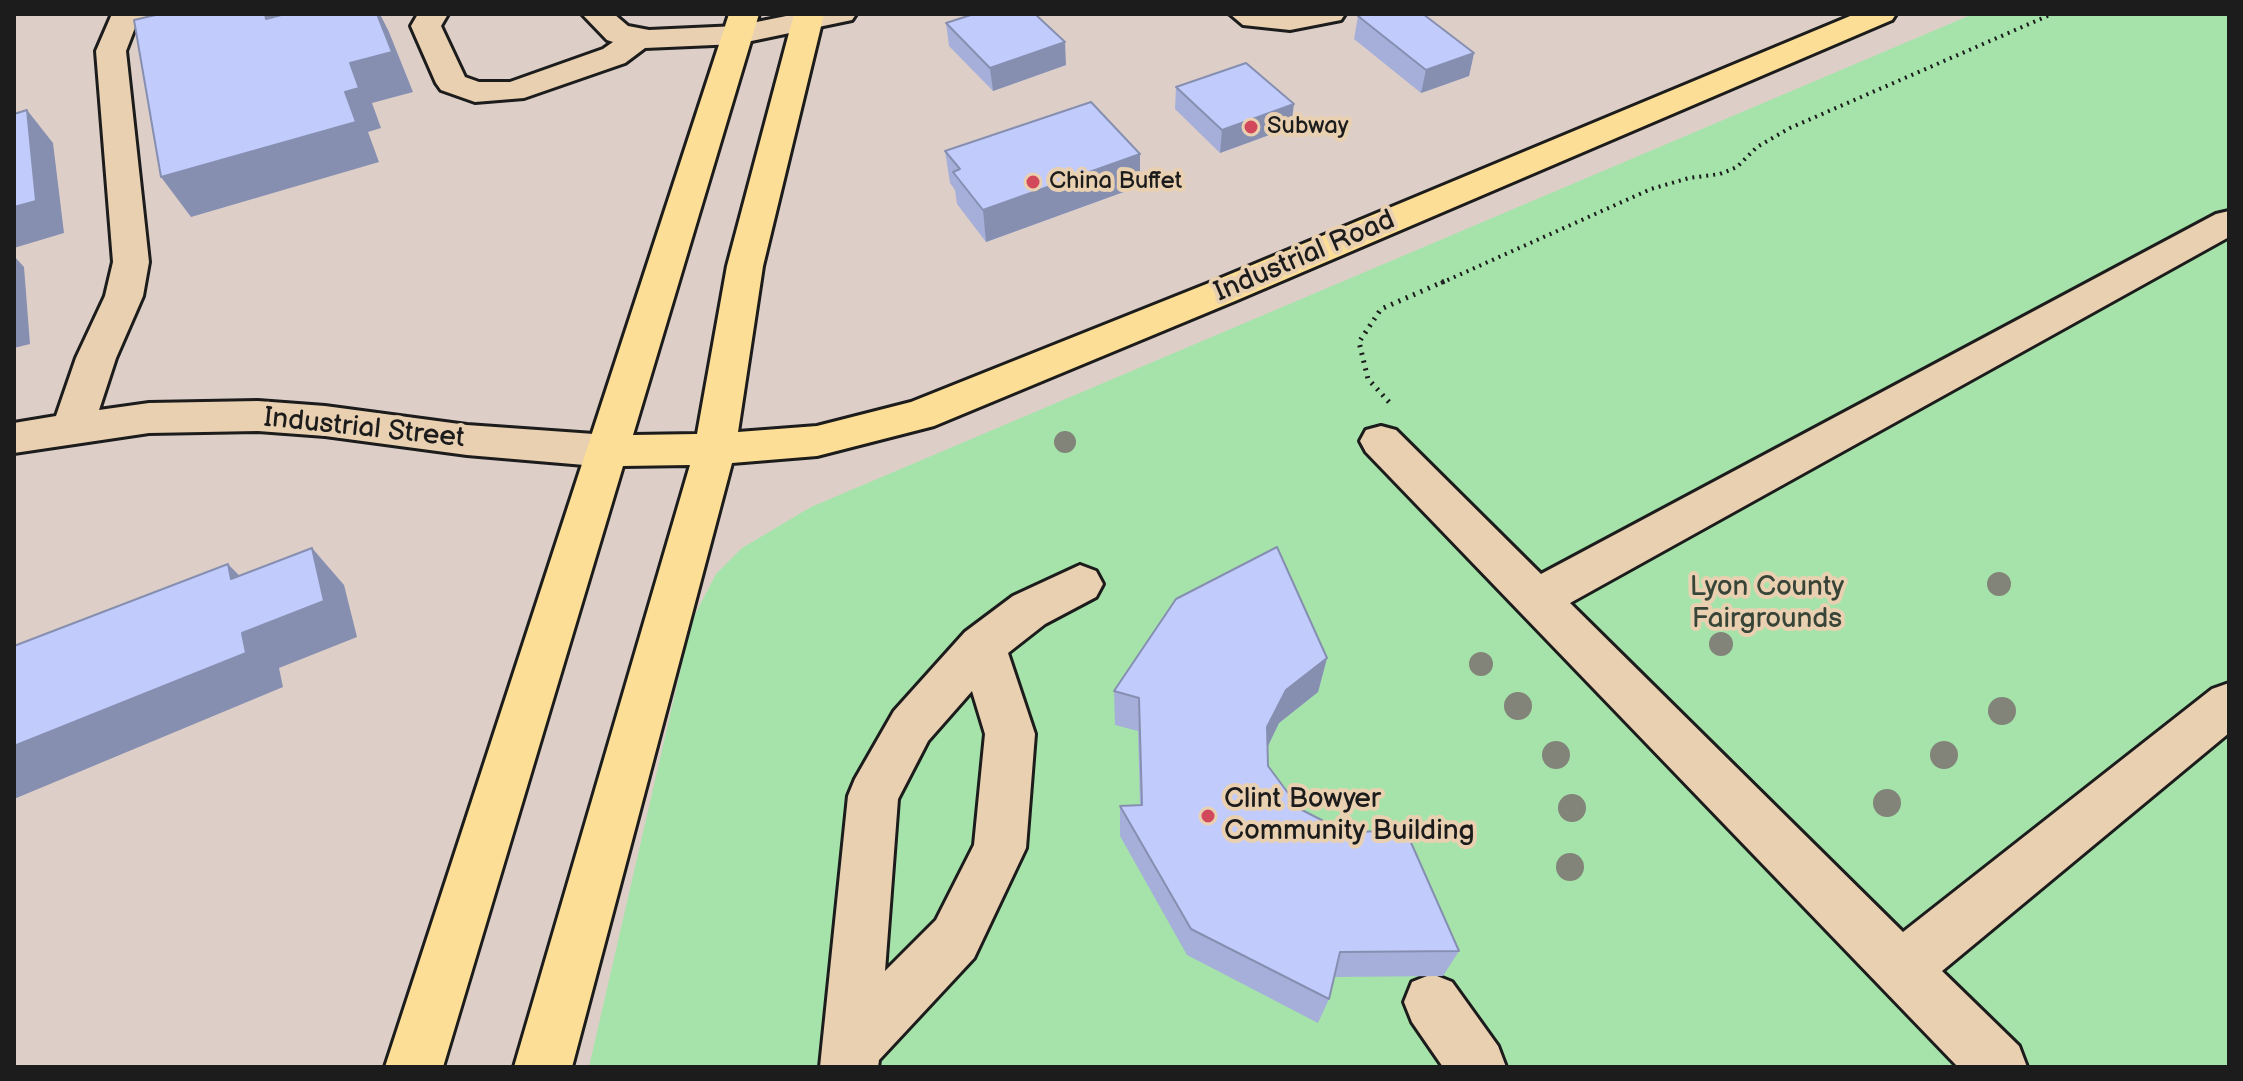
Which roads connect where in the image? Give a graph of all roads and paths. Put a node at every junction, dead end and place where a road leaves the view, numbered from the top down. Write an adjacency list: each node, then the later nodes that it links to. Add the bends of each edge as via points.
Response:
1 (134, 14): 13 (street, via 123,20 111,51 131,262 124,296)
2 (433, 14): 10 (street, via 426,26 452,83 475,92 513,91 614,56)
3 (597, 14): 10 (street, via 618,34)
4 (1245, 14): 5 (street, via 1290,21)
5 (1330, 14)
6 (1881, 14): 15 (main road, Industrial Road, via 920,415 817,441)
7 (2052, 14): 12 (path, via 1790,128 1757,147 1737,167 1651,189 1381,309 1359,342)
8 (819, 16): 9 (street); 15 (main road, via 745,266)
9 (741, 24): 10 (street); 16 (main road)
10 (640, 37)
11 (2229, 222): 18 (street)
12 (1387, 424): 18 (street)
13 (73, 428): 14 (street, Industrial Street); 16 (street, Industrial Street, via 149,418 258,416)
14 (14, 438)
15 (715, 449): 16 (main road, Industrial Street); 25 (main road)
16 (608, 451): 24 (main road)
17 (1080, 584): 19 (street, via 1029,610)
18 (1538, 598): 21 (street)
19 (982, 646): 23 (street, via 911,726 873,796); 23 (street, via 1010,734 1000,848 955,939)
20 (2229, 704): 21 (street)
21 (1902, 968): 27 (street)
22 (1432, 1002): 26 (street)
23 (849, 1058)
24 (414, 1067)
25 (543, 1067)
26 (1477, 1067)
27 (1998, 1067)

